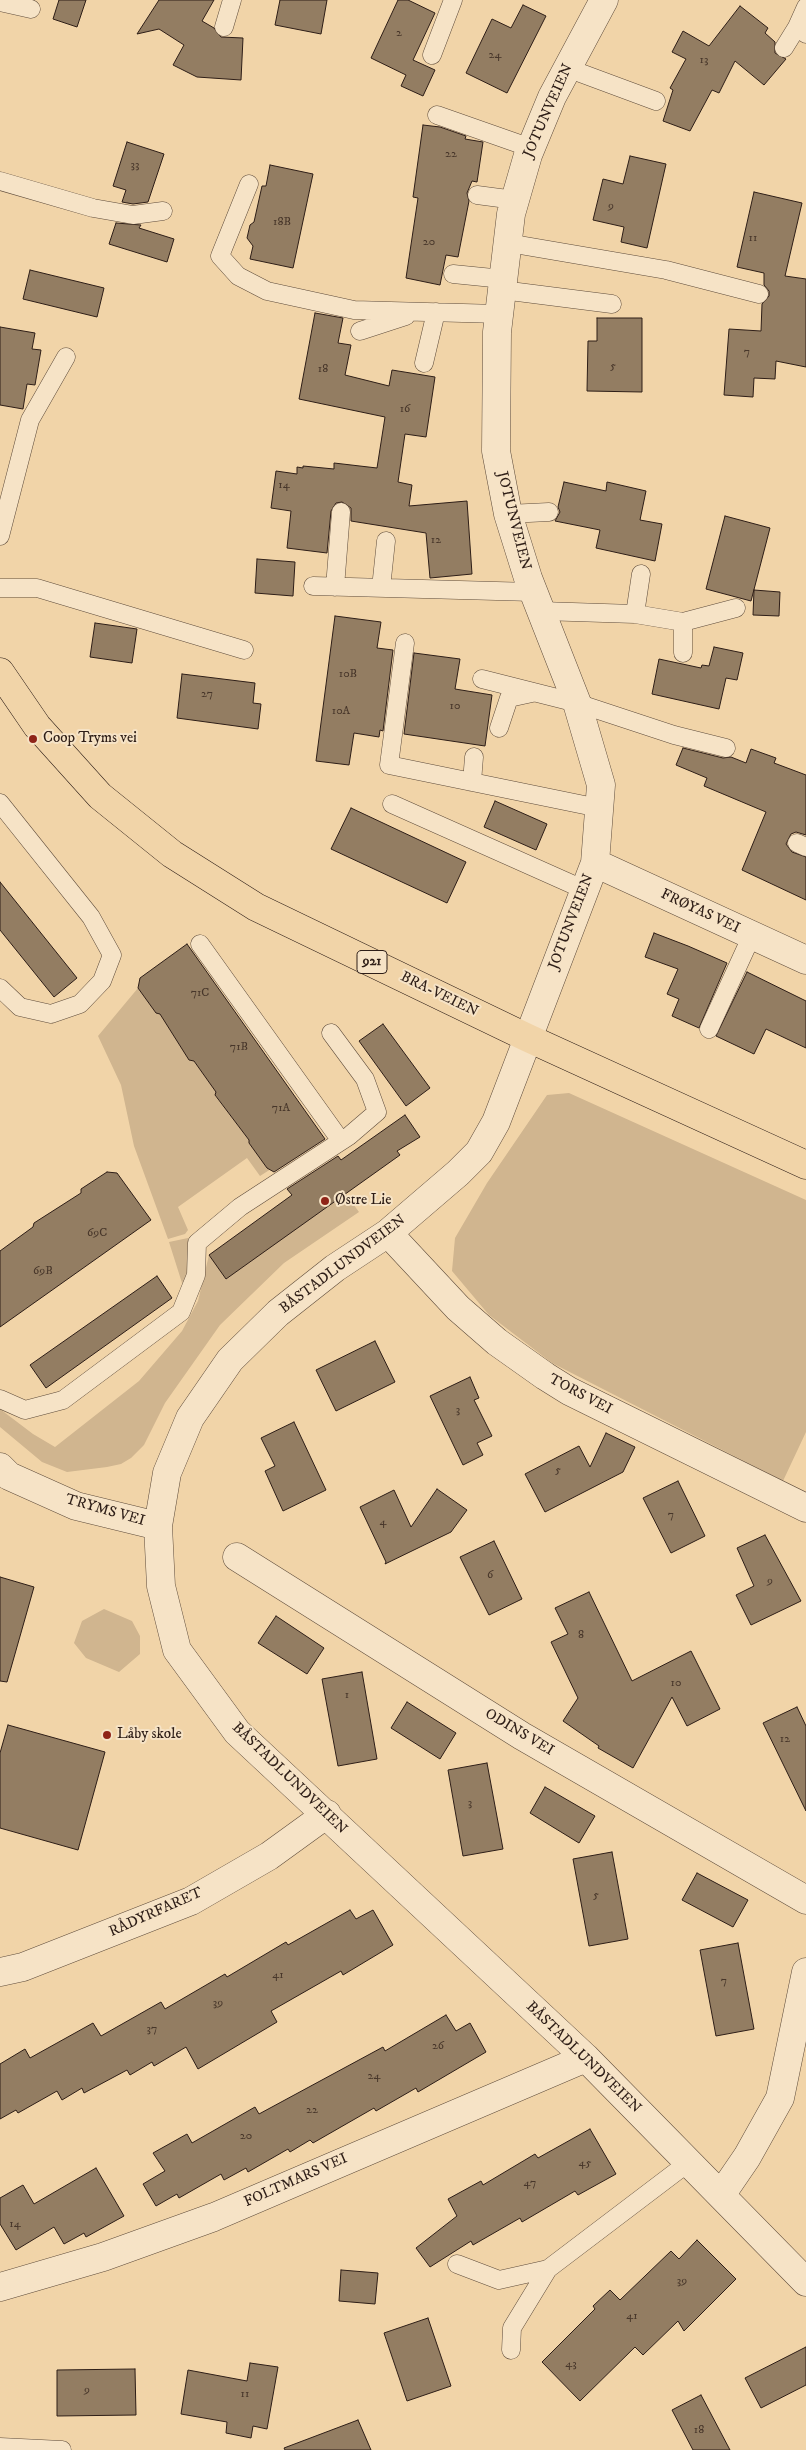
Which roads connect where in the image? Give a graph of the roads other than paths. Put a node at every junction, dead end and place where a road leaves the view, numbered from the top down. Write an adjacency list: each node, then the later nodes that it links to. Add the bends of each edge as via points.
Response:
1 (232, 0): 7 (lane)
2 (453, 0): 10 (lane)
3 (604, 0): 11 (street, JOTUNVEIEN)
4 (0, 2): 6 (lane)
5 (806, 7): 8 (lane)
6 (31, 9)
7 (224, 27)
8 (802, 31): 9 (lane)
9 (784, 48)
10 (432, 55)
11 (567, 68): 12 (lane); 14 (street, JOTUNVEIEN)
12 (656, 101)
13 (437, 115): 14 (lane)
14 (531, 148): 18 (street, JOTUNVEIEN)
15 (0, 181): 19 (lane, via 94,208 133,215)
16 (249, 184): 25 (lane, via 220,256 238,276 266,291 354,310)
17 (477, 195): 18 (lane)
18 (515, 200): 20 (street, JOTUNVEIEN)
19 (163, 211)
20 (508, 243): 22 (street, JOTUNVEIEN); 23 (lane, via 666,270)
21 (453, 274): 22 (lane)
22 (502, 294): 24 (lane); 25 (lane); 31 (street, JOTUNVEIEN, via 497,332 496,451)
23 (759, 294)
24 (612, 304)
25 (428, 312): 26 (lane); 28 (lane)
26 (360, 331)
27 (66, 356): 32 (lane, via 30,420)
28 (424, 363)
29 (341, 512): 36 (lane)
30 (549, 512): 31 (lane)
31 (508, 514): 39 (street, JOTUNVEIEN)
32 (0, 536)
33 (386, 541): 38 (lane)
34 (641, 574): 41 (lane)
35 (313, 586): 36 (lane)
36 (335, 587): 38 (lane)
37 (0, 588): 44 (lane, via 37,588)
38 (381, 588): 39 (lane)
39 (537, 601): 41 (lane); 49 (street, JOTUNVEIEN)
40 (736, 608): 42 (lane)
41 (635, 614): 42 (lane)
42 (683, 622): 45 (lane)
43 (405, 643): 53 (lane, via 389,765)
44 (244, 650)
45 (684, 653)
46 (0, 672): 65 (main road, BRA-VEIEN / 921, via 37,726 100,796 172,854 256,907)
47 (482, 679): 48 (lane)
48 (535, 692): 49 (lane); 50 (lane, via 509,698)
49 (577, 702): 51 (lane, via 674,735); 56 (street, JOTUNVEIEN, via 601,785)
50 (499, 728)
51 (726, 748)
52 (474, 757): 53 (lane)
53 (472, 782): 56 (lane)
54 (0, 803): 62 (lane, via 91,917 112,955 102,981 80,1004 51,1014 20,1007)
55 (392, 804): 58 (lane)
56 (599, 808): 57 (street, JOTUNVEIEN)
57 (595, 863): 58 (street, JOTUNVEIEN); 59 (street, FRØYAS VEI)
58 (585, 890): 65 (street, JOTUNVEIEN)
59 (752, 935): 61 (street, FRØYAS VEI); 63 (lane)
60 (200, 944): 66 (lane)
61 (806, 960)
62 (0, 988)
63 (709, 1029)
64 (332, 1033): 66 (lane, via 365,1079 377,1112)
65 (528, 1038): 67 (main road, BRA-VEIEN / 921); 68 (street, BÅSTADLUNDVEIEN, via 496,1122 479,1152)
66 (341, 1141): 69 (lane, via 240,1208 197,1243 196,1275 181,1312 63,1400 25,1410)
67 (806, 1165)
68 (388, 1233): 71 (street, TORS VEI, via 458,1308 497,1342 545,1376 568,1391); 72 (street, BÅSTADLUNDVEIEN, via 335,1268 278,1313 230,1360 186,1428 167,1473)
69 (0, 1399)
70 (0, 1467): 72 (street, TRYMS VEI, via 9,1476 76,1506)
71 (806, 1508)
72 (158, 1526): 74 (street, BÅSTADLUNDVEIEN, via 161,1586 177,1650 237,1732)
73 (236, 1557): 75 (street, ODINS VEI, via 522,1736)
74 (326, 1814): 76 (street, RÅDYRFARET, via 269,1856 190,1901 23,1967); 78 (street, BÅSTADLUNDVEIEN)
75 (806, 1900)
76 (0, 1972)
77 (806, 1972): 80 (street, via 780,2098)
78 (586, 2058): 79 (street, BÅSTADLUNDVEIEN); 84 (street, FOLTMARS VEI, via 214,2217 103,2257)
79 (689, 2162): 80 (street, BÅSTADLUNDVEIEN); 82 (lane)
80 (721, 2195): 83 (street, BÅSTADLUNDVEIEN)
81 (458, 2264): 82 (lane, via 499,2280)
82 (548, 2269): 85 (lane, via 512,2328)
83 (806, 2282)
84 (0, 2288)
85 (511, 2350)
86 (0, 2447): 87 (lane)
87 (62, 2450)

